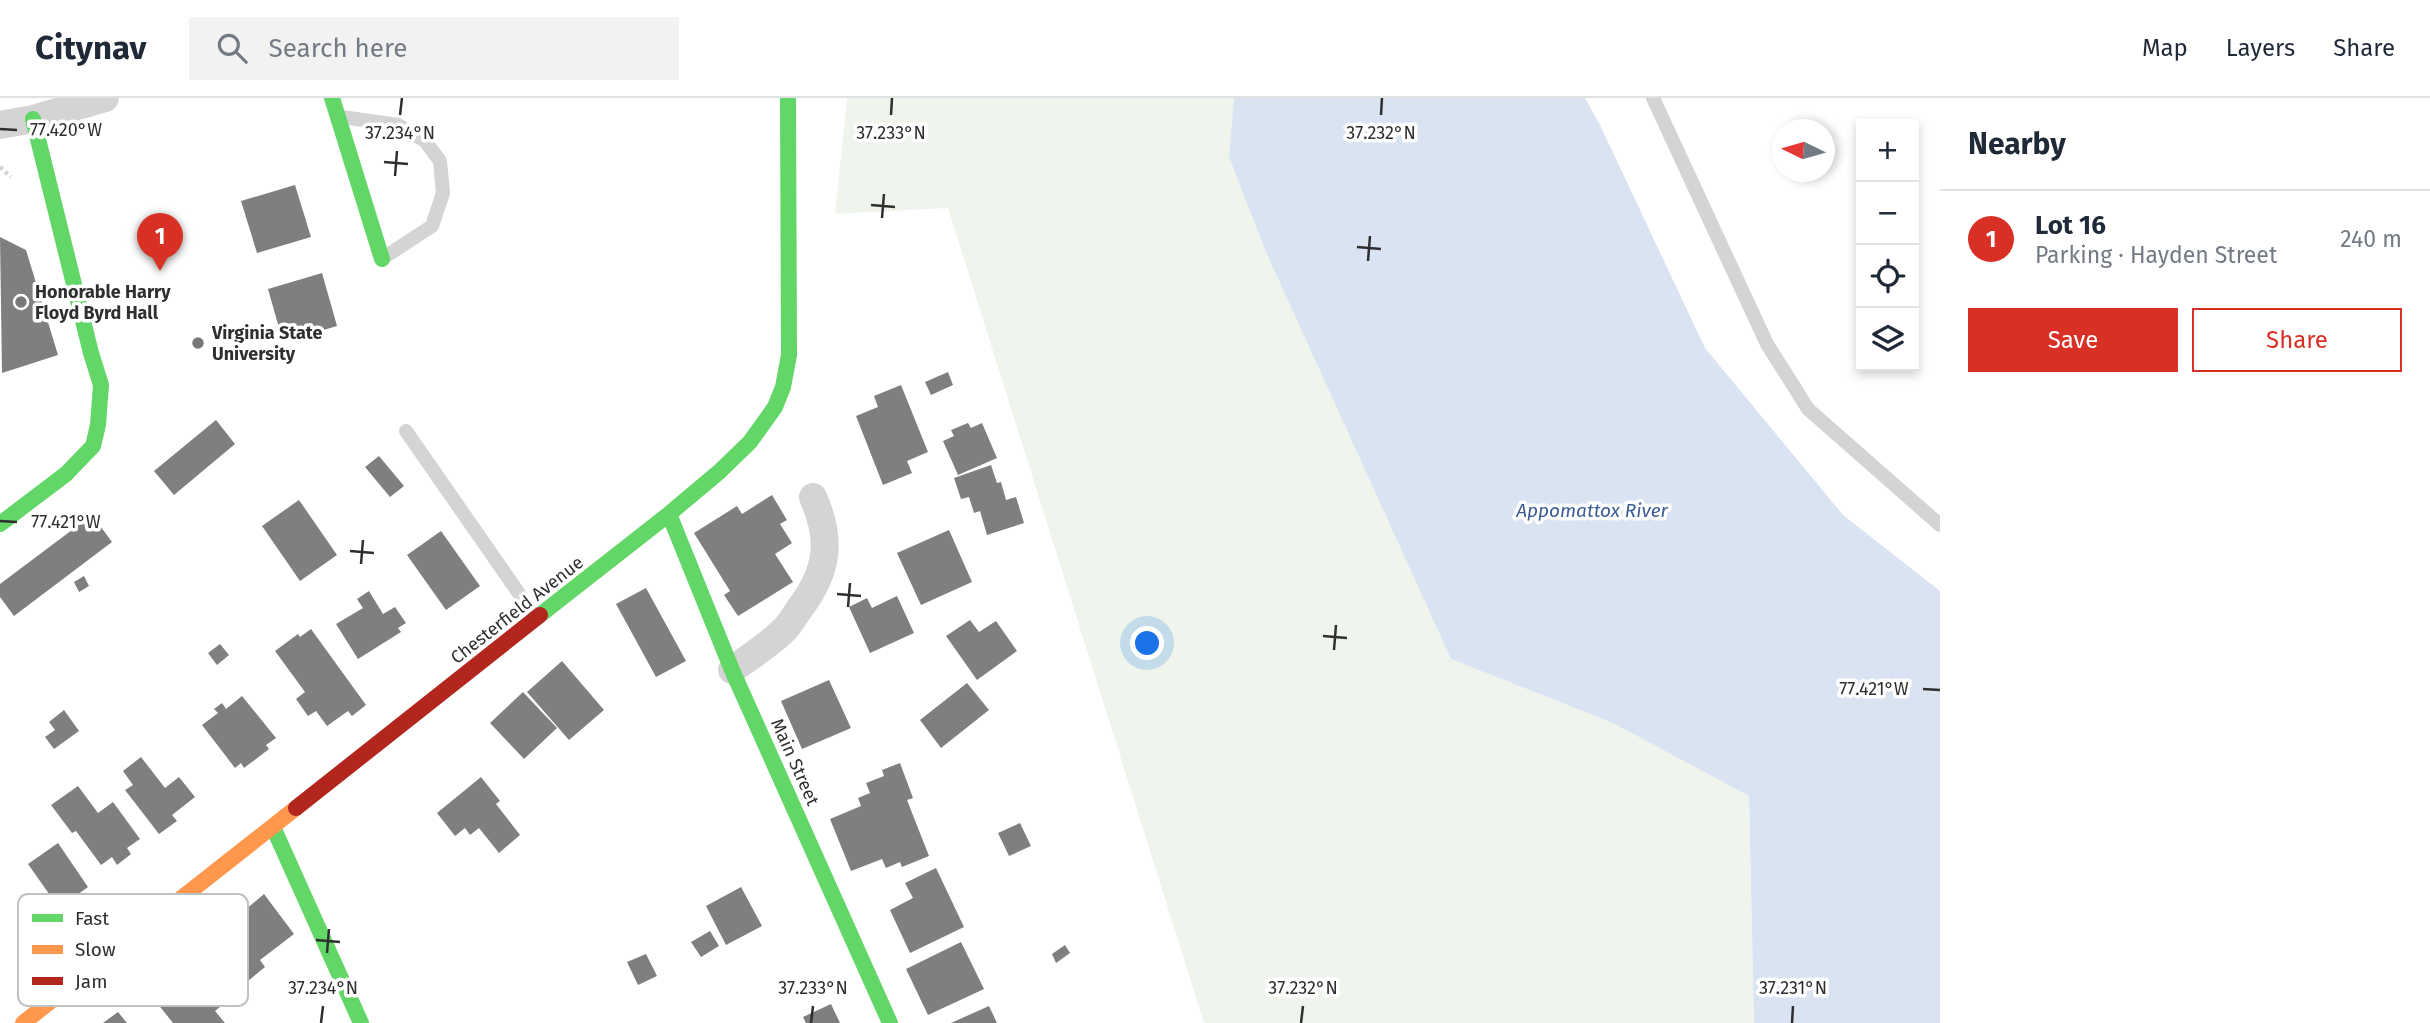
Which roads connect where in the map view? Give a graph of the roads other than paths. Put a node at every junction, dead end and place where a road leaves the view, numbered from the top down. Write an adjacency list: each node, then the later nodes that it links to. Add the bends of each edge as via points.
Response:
1 (105, 98): 6 (street)
2 (332, 98): 5 (street)
3 (788, 98): 11 (street, Chesterfield Avenue, via 789,355 784,387 753,441)
4 (1653, 98): 13 (lane, via 1767,344 1808,409)
5 (337, 116): 8 (street); 8 (lane, via 398,125 425,141 440,161 443,193 432,226)
6 (33, 119): 7 (street); 12 (street, via 101,385 98,425 93,446 66,474)
7 (0, 125)
8 (382, 259)
9 (406, 432): 14 (lane)
10 (813, 497): 15 (street, via 826,542 823,569 784,630)
11 (669, 514): 14 (street, Chesterfield Avenue); 15 (street, Main Street)
12 (0, 524)
13 (1940, 525)
14 (537, 619): 16 (street, Chesterfield Avenue)
15 (732, 670): 21 (street, Main Street)
16 (274, 828): 17 (street, Chesterfield Avenue); 20 (street)
17 (193, 894)
18 (44, 1016): 19 (street, Chesterfield Avenue)
19 (23, 1023)
20 (361, 1023)
21 (890, 1023)

